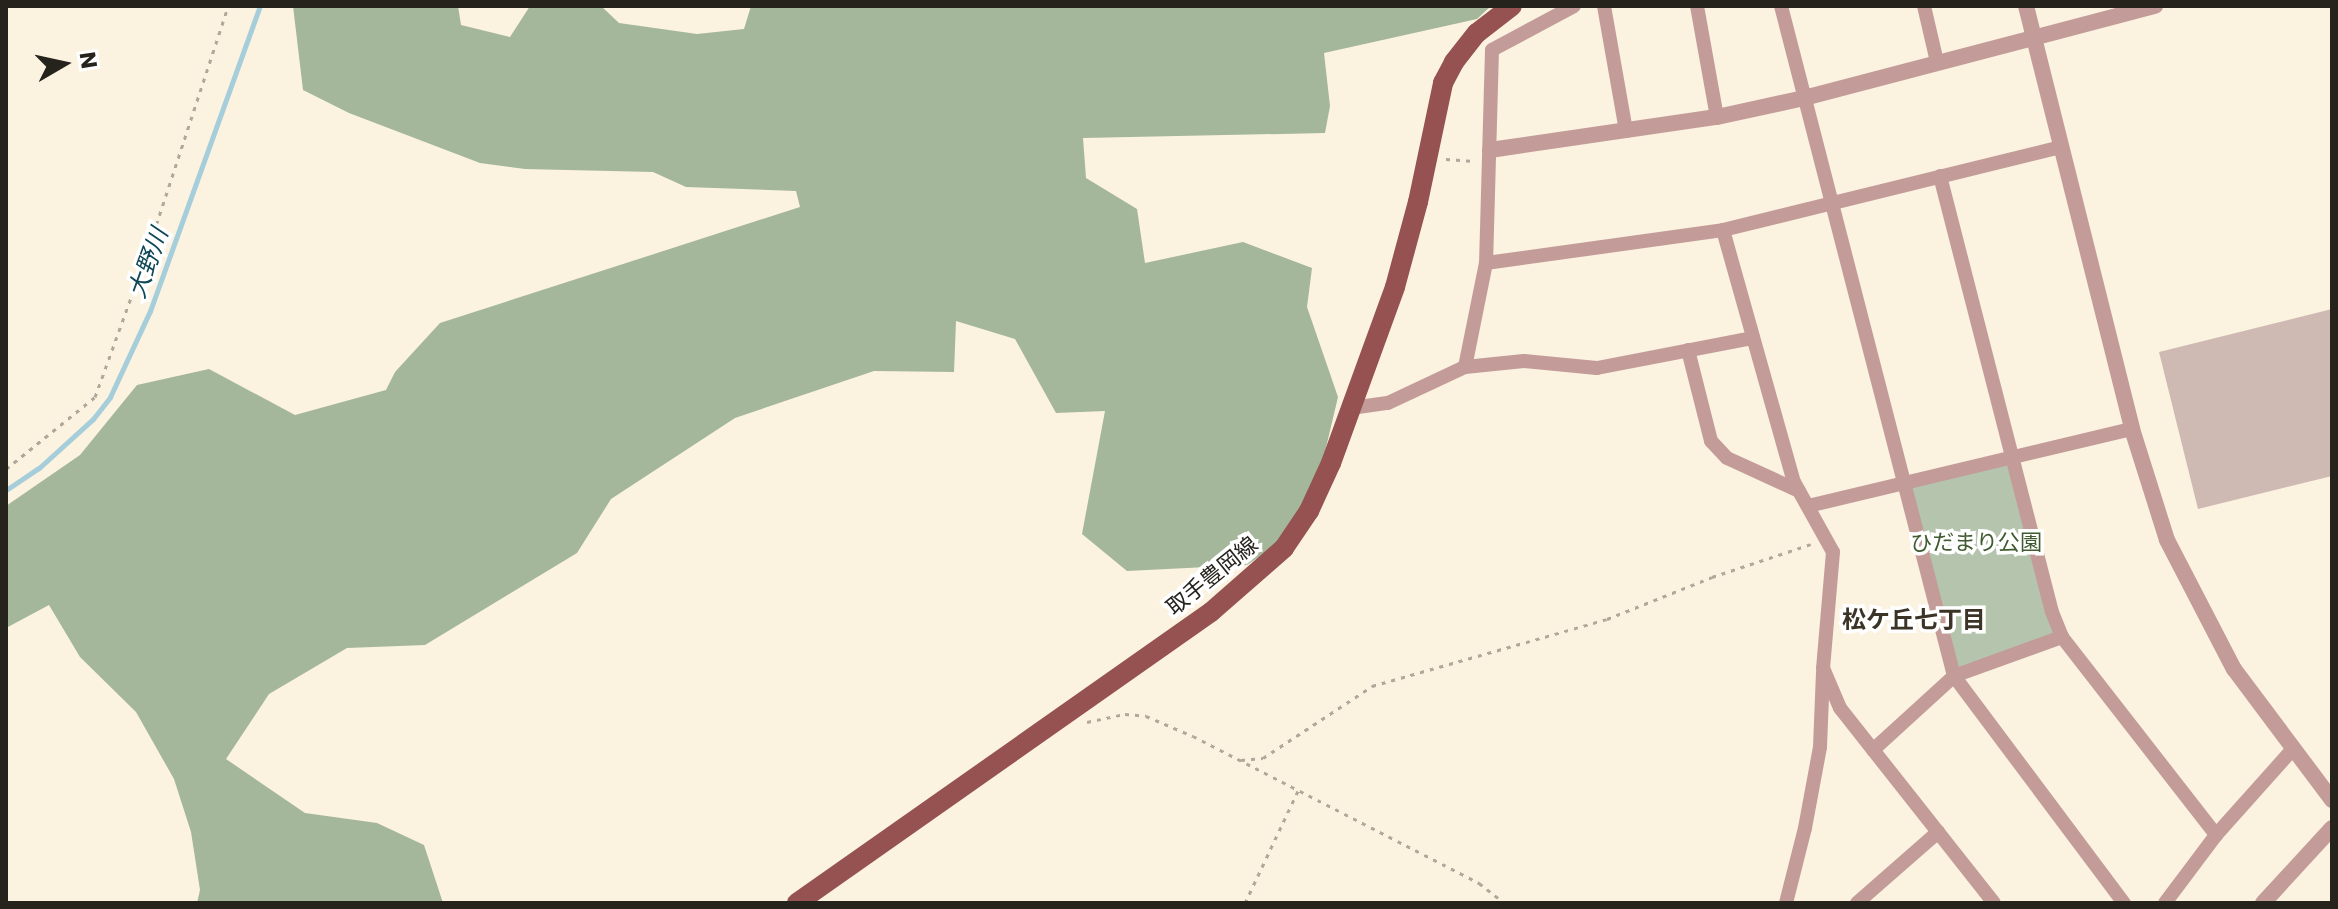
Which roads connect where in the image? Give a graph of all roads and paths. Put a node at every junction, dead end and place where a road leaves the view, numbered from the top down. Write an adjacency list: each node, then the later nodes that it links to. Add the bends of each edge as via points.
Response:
1 (228, 6): 29 (path, via 95,397)
2 (1512, 6): 26 (main road, 取手豊岡線, via 1477,33 1443,83 1405,257)
3 (1574, 6): 17 (street, via 1492,50)
4 (1604, 6): 15 (street)
5 (1697, 6): 14 (street)
6 (1781, 6): 13 (street)
7 (1924, 6): 12 (street)
8 (2026, 6): 11 (street)
9 (2155, 6): 10 (street)
10 (2124, 10): 11 (street)
11 (2034, 36): 12 (street); 16 (street)
12 (1937, 62): 13 (street)
13 (1804, 98): 14 (street); 20 (street)
14 (1717, 117): 15 (street)
15 (1626, 131): 17 (street)
16 (2061, 147): 19 (street); 27 (street)
17 (1490, 156): 18 (path); 22 (street)
18 (1439, 159)
19 (1940, 176): 20 (street); 28 (street)
20 (1830, 203): 21 (street); 30 (street)
21 (1723, 230): 22 (street); 23 (street)
22 (1486, 263): 25 (street)
23 (1753, 338): 24 (street); 31 (street)
24 (1688, 350): 25 (street, via 1597,368 1524,361); 31 (street, via 1711,441 1727,458)
25 (1465, 367): 26 (street, via 1388,403)
26 (1351, 408): 46 (main road, 取手豊岡線, via 1309,511 1284,548 1253,578)
27 (2132, 429): 28 (street); 39 (street, via 2167,540 2201,612)
28 (2013, 456): 30 (street); 34 (street)
29 (6, 469)
30 (1901, 483): 32 (street); 36 (street)
31 (1799, 491): 32 (street)
32 (1808, 506): 33 (street)
33 (1826, 539): 35 (street, via 1833,552); 40 (path, via 1607,619 1372,686 1263,758)
34 (2062, 637): 36 (street); 45 (street)
35 (1823, 668): 38 (street, via 1840,708); 49 (street, via 1820,747)
36 (1954, 676): 38 (street); 52 (street)
37 (1081, 724): 40 (path, via 1125,714 1146,716)
38 (1873, 750): 44 (street)
39 (2292, 750): 42 (street); 45 (street)
40 (1241, 760): 41 (path)
41 (1298, 789): 47 (path); 48 (path, via 1479,883)
42 (2332, 800)
43 (2332, 828): 54 (street)
44 (1938, 832): 50 (street); 51 (street)
45 (2216, 835): 53 (street)
46 (797, 903)
47 (1245, 903)
48 (1505, 903)
49 (1786, 903)
50 (1857, 903)
51 (1994, 903)
52 (2124, 903)
53 (2165, 903)
54 (2263, 903)

